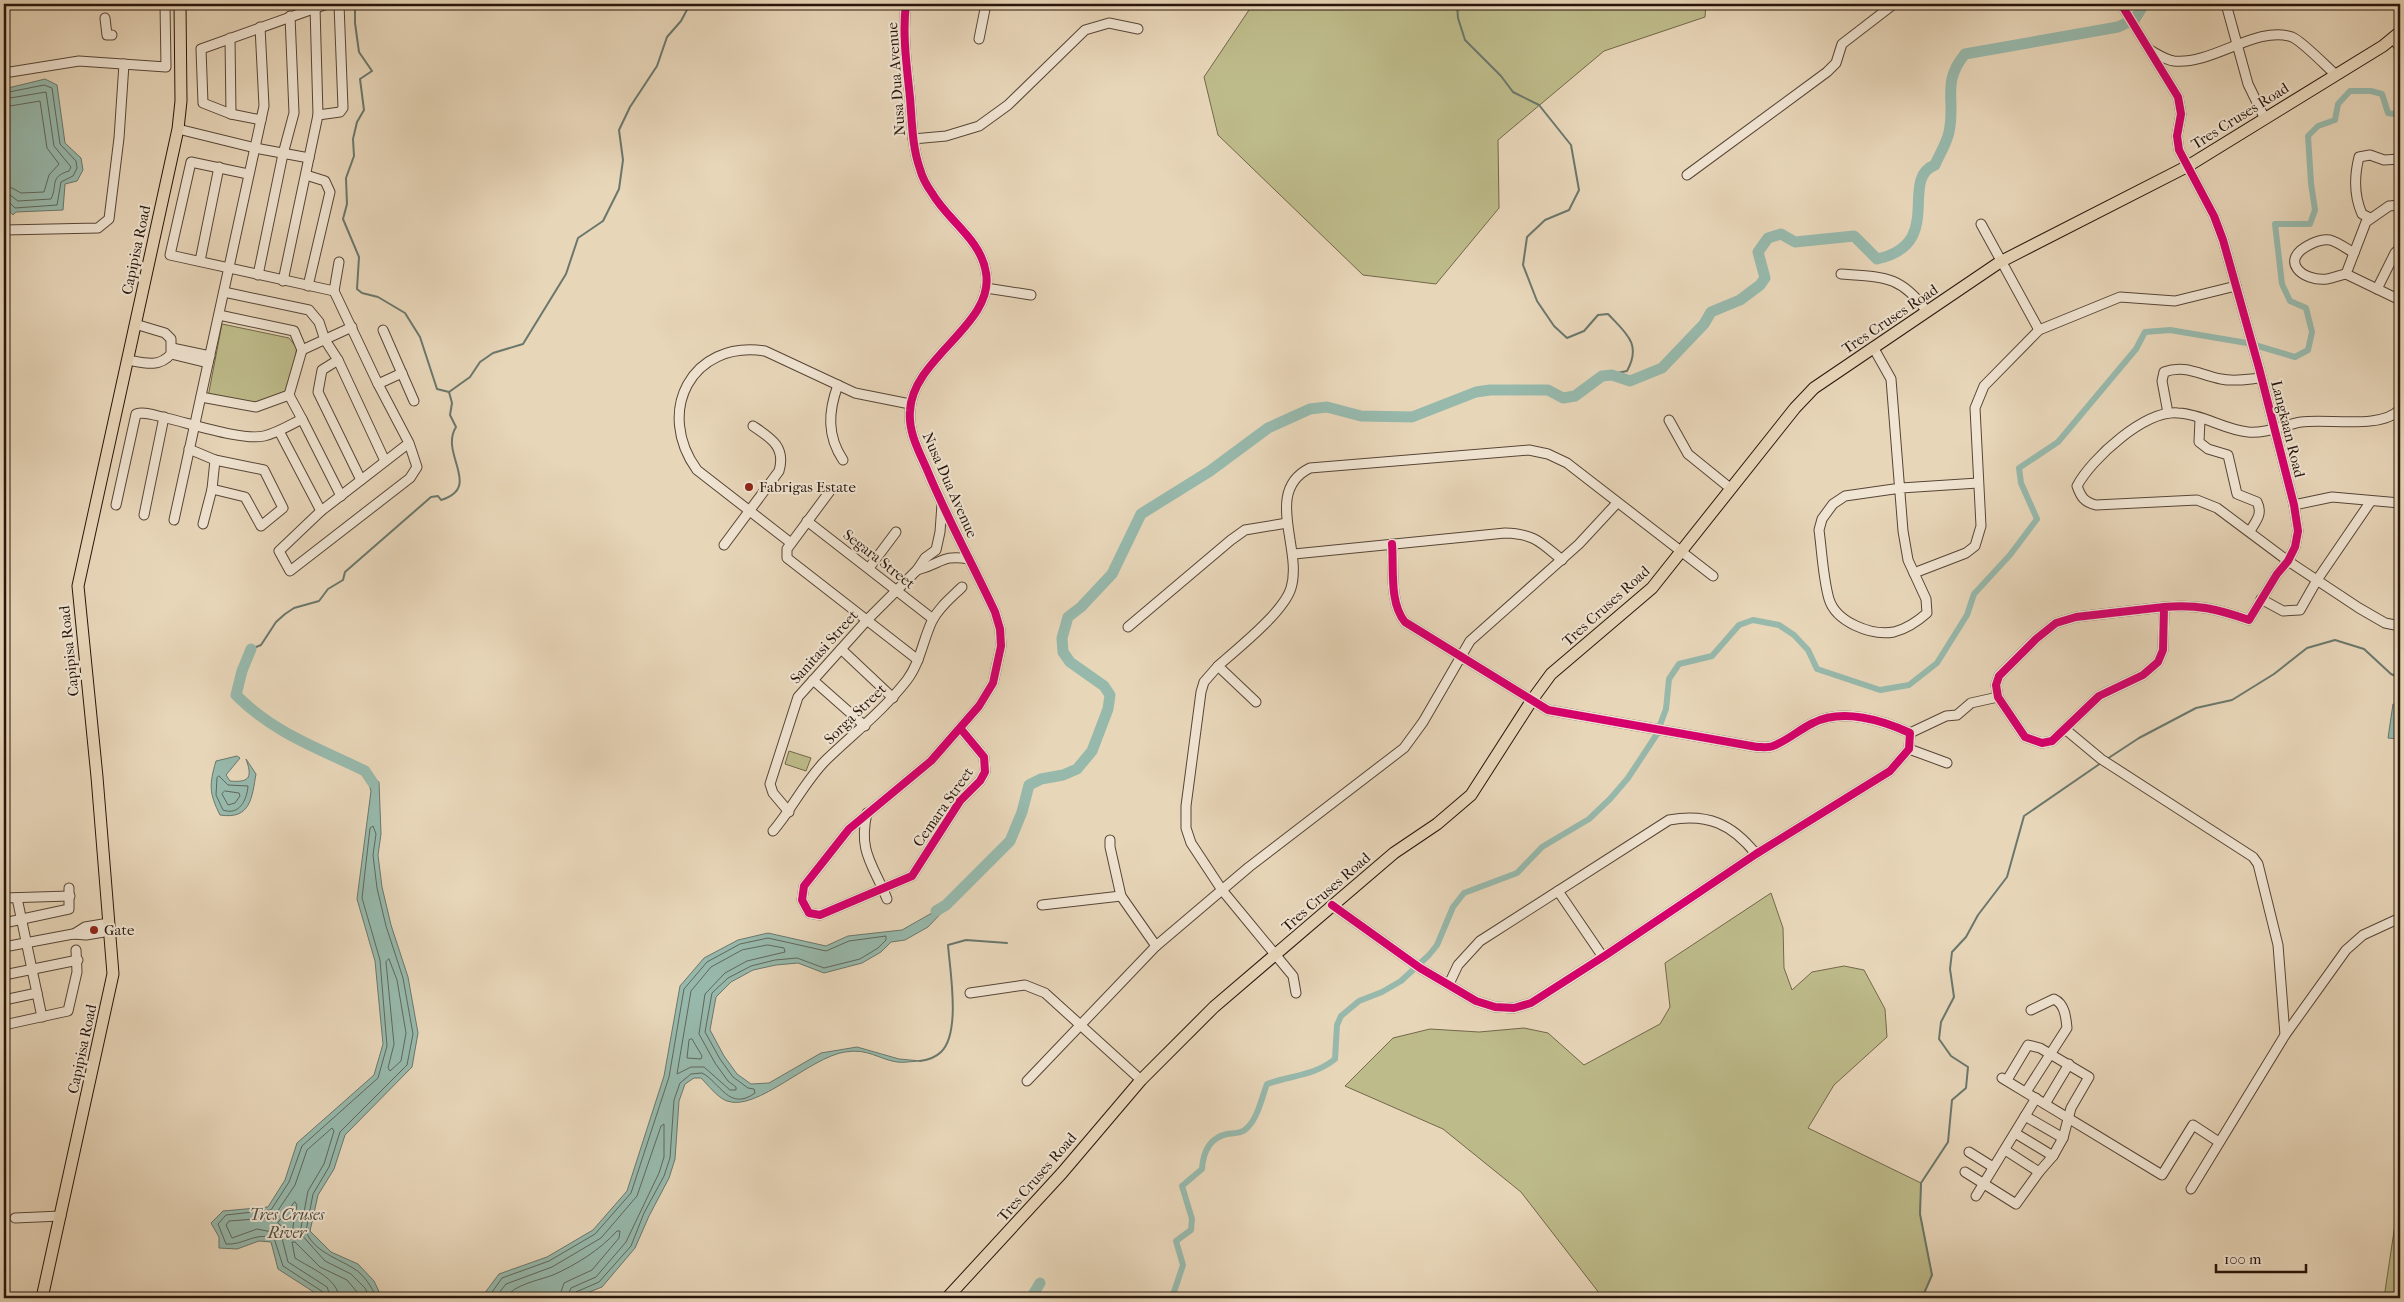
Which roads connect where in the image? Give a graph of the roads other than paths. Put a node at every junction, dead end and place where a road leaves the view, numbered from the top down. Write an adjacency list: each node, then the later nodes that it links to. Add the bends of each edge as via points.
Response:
1 (165, 4): 21 (street, via 166,67)
2 (180, 4): 28 (main road, Capipisa Road, via 181,101)
3 (327, 4): 9 (street)
4 (338, 4): 25 (street, via 343,108 340,112)
5 (906, 4): 29 (street, Nusa Dua Avenue, via 904,28)
6 (986, 4): 18 (street)
7 (1894, 4): 38 (street, via 1842,44 1836,63 1827,72)
8 (2226, 4): 19 (street)
9 (315, 7): 11 (street); 25 (street)
10 (2123, 7): 20 (street, Langkaan Road)
11 (290, 16): 13 (street); 31 (street, via 294,114)
12 (105, 18): 15 (street, via 107,35)
13 (260, 27): 16 (street); 27 (street, via 264,106)
14 (1138, 29): 29 (street, via 1109,23 1085,30 1008,105 979,126 946,136)
15 (112, 35)
16 (230, 38): 24 (street); 24 (street, via 202,49 203,103)
17 (2398, 39): 23 (main road, Tres Cruses Road)
18 (979, 40)
19 (2238, 46): 20 (street, via 2187,61 2172,61); 23 (street, via 2278,35 2294,38); 26 (street, via 2248,84)
20 (2150, 50): 34 (street, Langkaan Road, via 2178,97 2181,114 2177,136 2179,150)
21 (124, 64): 22 (street, via 79,61); 42 (street, via 109,219 98,228)
22 (4, 73)
23 (2336, 75): 26 (main road, Tres Cruses Road)
24 (232, 114): 27 (street)
25 (318, 115): 32 (street)
26 (2265, 118): 34 (main road, Tres Cruses Road)
27 (261, 120): 30 (street)
28 (178, 129): 30 (street); 63 (main road, Capipisa Road)
29 (913, 139): 55 (street, Nusa Dua Avenue, via 920,169 932,194 982,256 987,274)
30 (255, 148): 31 (street); 36 (street)
31 (283, 154): 32 (street); 51 (street)
32 (309, 158): 37 (street)
33 (2400, 160): 40 (street, via 2384,160 2370,155 2359,157 2356,198 2362,214)
34 (2188, 166): 47 (main road, Tres Cruses Road); 54 (street, Langkaan Road, via 2214,216)
35 (219, 167): 36 (street); 45 (street); 45 (street, via 191,162 170,254)
36 (248, 174): 48 (street)
37 (306, 175): 52 (street); 53 (street, via 324,181 330,192)
38 (1687, 175)
39 (2400, 205): 40 (street, via 2389,206)
40 (2370, 218): 44 (street)
41 (1981, 224): 47 (street)
42 (4, 230)
43 (2400, 248): 56 (street)
44 (2354, 253): 50 (street); 50 (street, via 2330,240 2320,240 2298,251 2294,257 2298,271 2310,276 2326,280)
45 (200, 262): 48 (street)
46 (340, 262): 57 (street)
47 (2000, 262): 61 (main road, Tres Cruses Road); 66 (street)
48 (229, 268): 51 (street); 58 (street)
49 (1841, 274): 61 (street, via 1896,281 1914,294)
50 (2346, 274): 56 (street)
51 (258, 275): 52 (street)
52 (283, 281): 53 (street)
53 (308, 286): 57 (street)
54 (2236, 286): 66 (street, via 2175,301 2120,297); 75 (street, Langkaan Road)
55 (986, 288): 59 (street); 81 (street, Nusa Dua Avenue, via 978,310 926,371)
56 (2377, 289): 60 (street)
57 (334, 291): 64 (street)
58 (224, 292): 62 (street); 67 (street, via 309,310 319,322)
59 (1031, 295)
60 (2400, 300)
61 (1927, 312): 68 (main road, Tres Cruses Road)
62 (219, 315): 69 (street, via 294,331); 72 (street)
63 (136, 324): 70 (street, via 165,333 170,339); 71 (main road, Capipisa Road)
64 (352, 327): 67 (street); 76 (street)
65 (383, 330): 74 (street)
66 (2039, 330): 98 (street, via 1984,386 1975,408)
67 (325, 340): 69 (street); 73 (street)
68 (1873, 347): 99 (main road, Tres Cruses Road, via 1814,388); 100 (street, via 1891,379)
69 (302, 350): 78 (street)
70 (171, 351): 71 (street, via 166,360 155,364); 72 (street)
71 (128, 360): 174 (main road, Capipisa Road, via 78,586)
72 (209, 360): 79 (street)
73 (338, 360): 96 (street); 97 (street, via 322,370 318,392)
74 (402, 373): 76 (street); 80 (street)
75 (2261, 378): 83 (street, via 2222,379 2177,367 2164,372 2162,381); 90 (street, Langkaan Road)
76 (378, 384): 92 (street)
77 (838, 386): 81 (street, via 871,397); 95 (street, via 832,402 831,435); 111 (street, via 775,355 756,350 720,356 692,378 678,413 682,445 697,470)
78 (289, 395): 79 (street, via 256,407); 85 (street)
79 (201, 397): 88 (street)
80 (414, 401)
81 (910, 404): 107 (street, Nusa Dua Avenue, via 911,432)
82 (2400, 408): 90 (street, via 2381,420 2314,420)
83 (2168, 413): 86 (street); 117 (street, via 2128,431 2083,474 2077,486 2080,496 2096,505 2197,500 2218,508)
84 (164, 418): 88 (street); 108 (street, via 140,413 134,417); 112 (street)
85 (302, 418): 91 (street); 103 (street)
86 (2200, 419): 90 (street, via 2249,433); 117 (street, via 2199,442 2228,456 2237,494 2257,502 2259,506 2260,515)
87 (1669, 420): 99 (street, via 1688,454)
88 (194, 424): 91 (street, via 226,433 262,437); 93 (street)
89 (752, 426): 111 (street, via 771,438 782,460 779,471)
90 (2273, 429): 109 (street, Langkaan Road)
91 (279, 431): 110 (street)
92 (409, 443): 96 (street); 110 (street, via 417,467 410,478 290,571 279,551)
93 (189, 450): 94 (street); 113 (street)
94 (215, 460): 101 (street); 101 (street, via 264,470 283,508 261,526 245,497)
95 (843, 460)
96 (385, 461): 97 (street)
97 (361, 480): 103 (street)
98 (1978, 483): 100 (street); 131 (street, via 1981,526 1975,546 1966,553)
99 (1730, 488): 123 (main road, Tres Cruses Road)
100 (1901, 488): 131 (street, via 1903,531 1908,560); 131 (street, via 1845,496 1833,504 1822,519 1819,530 1829,600 1836,614 1846,621 1877,632 1894,632 1917,622 1927,612 1926,599)
101 (212, 489): 116 (street)
102 (830, 491): 114 (street)
103 (341, 496): 110 (street)
104 (2371, 501): 106 (street); 109 (street, via 2332,497); 133 (street)
105 (1617, 503): 115 (street, via 1567,463 1529,450 1310,468 1299,474 1289,488); 123 (street); 127 (street)
106 (2400, 503)
107 (942, 504): 122 (street); 126 (street, Nusa Dua Avenue)
108 (116, 505)
109 (2294, 505): 128 (street, Langkaan Road, via 2298,531)
110 (321, 511)
111 (749, 511): 119 (street); 121 (street)
112 (144, 515)
113 (174, 520)
114 (808, 521): 119 (street); 129 (street, Segara Street)
115 (1287, 523): 124 (street); 141 (street, via 1245,530)
116 (202, 524)
117 (2250, 531): 128 (street)
118 (896, 532): 129 (street)
119 (791, 542): 138 (street, via 786,555 789,560)
120 (1392, 544): 124 (street); 127 (street, via 1522,534 1534,537); 143 (street, via 1399,614 1413,629)
121 (724, 545)
122 (936, 550): 125 (street); 130 (street, Sanitasi Street)
123 (1680, 552): 132 (street); 149 (main road, Tres Cruses Road, via 1652,588 1551,674)
124 (1294, 554): 145 (street, via 1292,588 1286,600)
125 (942, 559): 126 (street, Sanitasi Street); 130 (street, Sanitasi Street)
126 (970, 559): 152 (street, Nusa Dua Avenue, via 995,612 1001,646 993,683)
127 (1562, 560): 143 (street, via 1470,641)
128 (2288, 561): 133 (street); 136 (street, Langkaan Road)
129 (869, 568): 135 (street, Segara Street)
130 (917, 570): 135 (street, Sanitasi Street)
131 (1914, 573)
132 (1713, 576)
133 (2317, 580): 136 (street, via 2300,610 2283,611); 140 (street, via 2384,623)
134 (962, 586): 139 (street, Sorga Street)
135 (897, 589): 138 (street, Sanitasi Street); 139 (street, Segara Street)
136 (2262, 599): 137 (street, Langkaan Road, via 2249,620 2190,604)
137 (2164, 607): 147 (street, via 2076,617 2056,623 1999,676 1996,685); 153 (street, via 2164,650 2158,662 2143,675 2099,696)
138 (868, 619): 142 (street, Sanitasi Street); 144 (street)
139 (933, 619): 144 (street, Sorga Street)
140 (2400, 626)
141 (1128, 627)
142 (841, 650): 146 (street, Sanitasi Street); 148 (street)
143 (1460, 656): 149 (street); 163 (street, via 1423,722 1404,748)
144 (918, 660): 148 (street, Sorga Street)
145 (1218, 666): 150 (street); 163 (street, via 1204,682 1201,692 1186,828 1191,843)
146 (813, 680): 151 (street); 157 (street, Sanitasi Street, via 798,696 770,784 773,793)
147 (1998, 697): 153 (street, via 2025,737 2033,741 2052,741); 154 (street, via 1971,703 1957,715 1946,716)
148 (893, 698): 151 (street, Sorga Street)
149 (1532, 700): 154 (street, via 1548,710 1757,747 1772,747 1814,722 1832,716 1878,721); 170 (main road, Tres Cruses Road, via 1471,795)
150 (1256, 702)
151 (865, 726): 157 (street, Sorga Street, via 815,772)
152 (960, 728): 158 (street, Nusa Dua Avenue, via 931,761); 162 (street, Cemara Street, via 984,757 985,772 960,801 912,876)
153 (2065, 729): 193 (street, via 2101,759 2254,857 2278,945)
154 (1910, 733): 155 (street)
155 (1909, 749): 156 (street); 161 (street, via 1890,771)
156 (1947, 763)
157 (789, 812): 159 (street, Sorga Street)
158 (867, 813): 162 (street, via 863,832 865,850); 162 (street, Cemara Street, via 849,829 804,886 802,900 809,913 820,915)
159 (773, 831)
160 (1110, 840): 165 (street)
161 (1756, 854): 164 (street, via 1726,825 1686,817 1670,820); 180 (street)
162 (883, 889): 168 (street)
163 (1222, 890): 176 (street); 179 (street)
164 (1558, 891): 180 (street); 184 (street, via 1480,941 1458,965)
165 (1122, 896): 169 (street); 176 (street)
166 (4, 898): 167 (street)
167 (17, 898): 172 (street); 172 (street, via 69,892 69,909)
168 (887, 899)
169 (1042, 905)
170 (1332, 905): 179 (main road, Tres Cruses Road); 184 (street, via 1416,965)
171 (2400, 918): 193 (street, via 2363,935 2346,950)
172 (21, 919): 173 (street); 175 (street)
173 (4, 923)
174 (110, 927): 175 (street, via 86,935 73,934); 215 (main road, Capipisa Road, via 112,983)
175 (26, 943): 177 (street); 182 (street)
176 (1156, 946): 191 (street)
177 (4, 947)
178 (76, 950): 181 (street)
179 (1277, 955): 187 (street, via 1293,976); 196 (main road, Tres Cruses Road, via 1214,1007)
180 (1604, 957): 184 (street, via 1531,1003 1514,1008 1476,1002)
181 (78, 960): 182 (street); 190 (street, via 68,1011)
182 (32, 969): 183 (street); 185 (street)
183 (4, 975)
184 (1449, 984)
185 (37, 993): 188 (street); 190 (street)
186 (970, 993): 191 (street, via 1025,986 1045,993)
187 (1296, 993)
188 (4, 1000)
189 (2031, 1010): 194 (street, via 2054,1000 2062,1004 2067,1028)
190 (42, 1017): 192 (street)
191 (1081, 1024): 196 (street); 197 (street)
192 (4, 1025)
193 (2285, 1035): 205 (street)
194 (2049, 1053): 195 (street); 198 (street); 198 (street, via 2037,1046 2027,1046 2005,1079)
195 (2069, 1064): 200 (street); 202 (street, via 2089,1077 2071,1108)
196 (1141, 1080): 218 (main road, Tres Cruses Road, via 1062,1173)
197 (1027, 1082)
198 (2026, 1092): 199 (street)
199 (2036, 1098): 200 (street); 201 (street)
200 (2045, 1104): 202 (street)
201 (2025, 1116): 203 (street); 204 (street)
202 (2069, 1118): 204 (street); 205 (street, via 2162,1175 2193,1125)
203 (2015, 1133): 206 (street); 208 (street)
204 (2063, 1138): 208 (street)
205 (2219, 1142): 213 (street)
206 (2005, 1150): 209 (street); 211 (street)
207 (1969, 1152): 209 (street)
208 (2053, 1156): 211 (street)
209 (1993, 1167): 212 (street)
210 (1965, 1172): 212 (street)
211 (2039, 1172): 212 (street, via 2016,1204)
212 (1983, 1184): 214 (street)
213 (2191, 1190)
214 (1976, 1196)
215 (61, 1216): 216 (street); 217 (main road, Capipisa Road)
216 (15, 1218)
217 (42, 1298)
218 (947, 1298)

